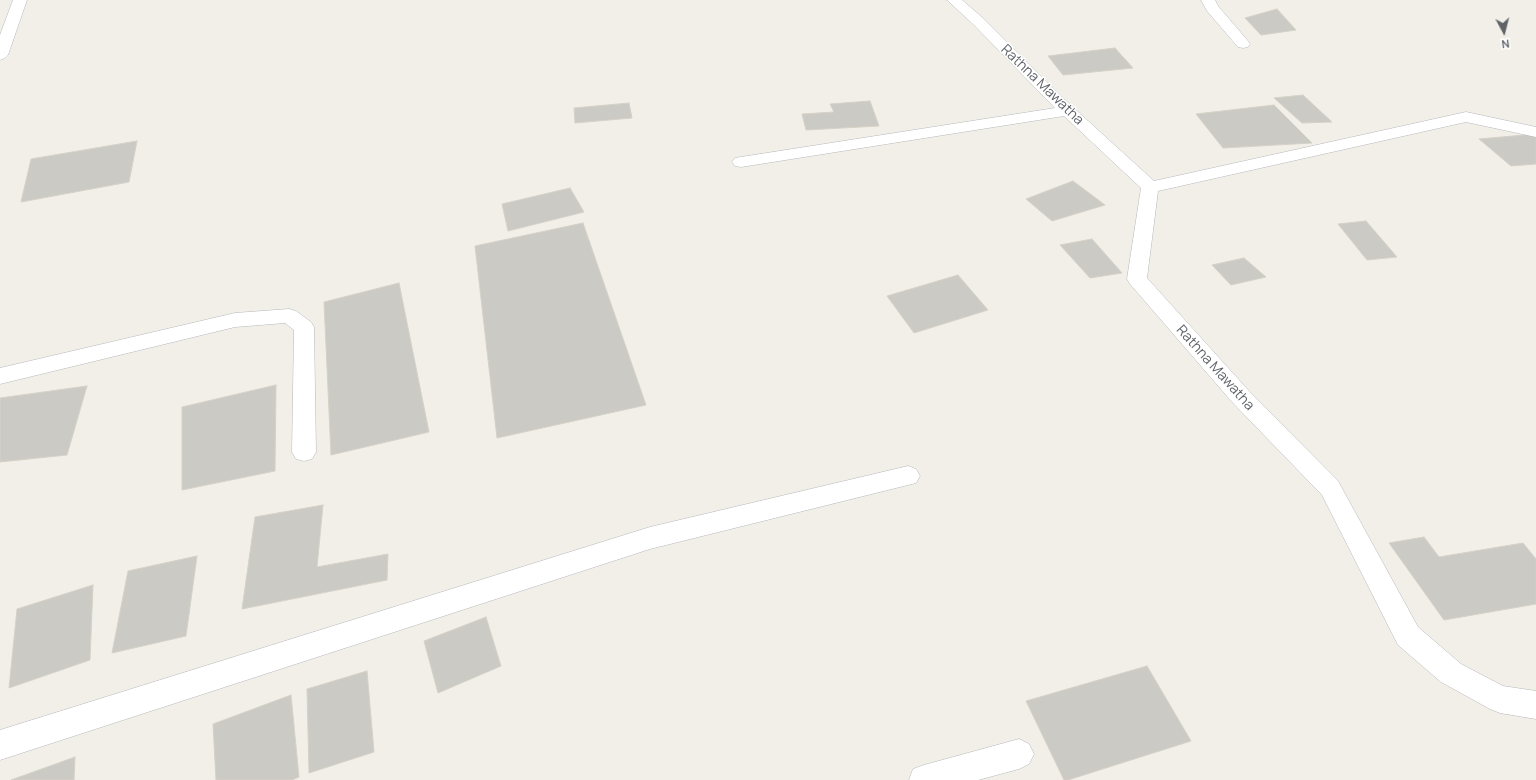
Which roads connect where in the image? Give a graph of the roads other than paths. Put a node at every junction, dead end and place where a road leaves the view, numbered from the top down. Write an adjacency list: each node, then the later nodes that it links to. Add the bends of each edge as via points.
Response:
1 (20, 0): 5 (street)
2 (954, 0): 6 (street, Rathna Mawatha)
3 (1208, 0): 4 (street)
4 (1243, 44)
5 (0, 55)
6 (1068, 111): 8 (street); 9 (street, Rathna Mawatha)
7 (1536, 132): 9 (street, via 1466,117)
8 (741, 162)
9 (1150, 187): 13 (street, Rathna Mawatha, via 1137,279 1240,398 1330,488 1408,636 1451,673 1500,699)
10 (0, 376): 11 (street, via 235,320 289,316 304,327)
11 (304, 452)
12 (908, 476): 14 (street, via 650,538)
13 (1536, 705)
14 (0, 745)
15 (1019, 754): 16 (street)
16 (924, 780)

